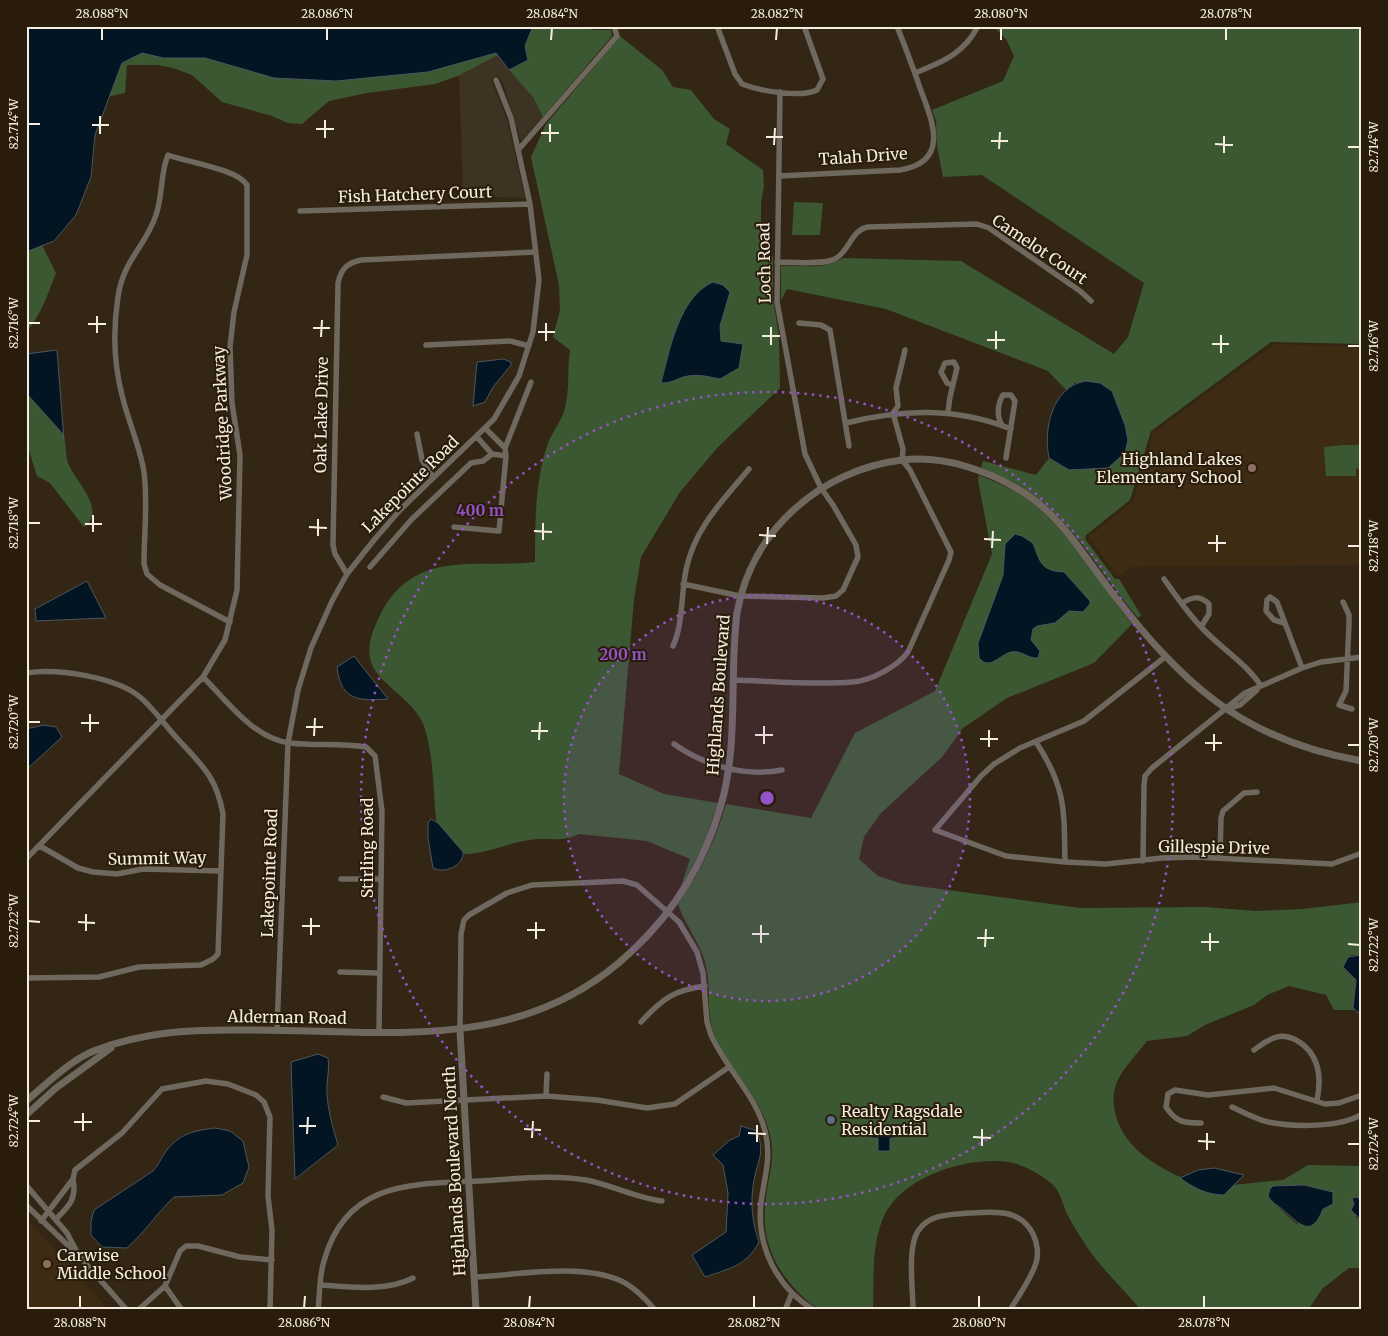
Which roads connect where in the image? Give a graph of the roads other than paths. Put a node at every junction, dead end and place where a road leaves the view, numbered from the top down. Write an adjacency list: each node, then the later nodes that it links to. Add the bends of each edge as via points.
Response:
1 (614, 26): 9 (street, via 617,36)
2 (717, 26): 8 (street, via 738,80 749,86)
3 (804, 26): 8 (street, via 824,79 813,92)
4 (898, 26): 6 (street, Talah Drive)
5 (978, 26): 6 (street, via 955,56)
6 (915, 73): 10 (street, Talah Drive, via 934,134 927,158 912,168 900,170)
7 (496, 80): 9 (street)
8 (780, 92): 10 (street, Loch Road)
9 (519, 149): 11 (street, Lakepointe Road)
10 (779, 176): 14 (street, Loch Road)
11 (530, 204): 12 (street, Fish Hatchery Court); 13 (street, Lakepointe Road)
12 (300, 211)
13 (536, 252): 18 (street, Lakepointe Road, via 538,300); 41 (street, Oak Lake Drive, via 361,260 346,266 340,273 333,545)
14 (777, 262): 15 (street, Camelot Court, via 832,260 841,255 858,231 868,227 977,224 989,228); 38 (street, Loch Road, via 777,299 792,384 806,454)
15 (1091, 302)
16 (799, 323): 24 (street, via 821,325 830,330)
17 (426, 345): 18 (street, via 510,341)
18 (530, 346): 26 (street, Lakepointe Road, via 511,391)
19 (904, 350): 23 (street, via 896,388 898,406)
20 (531, 382): 31 (street)
21 (952, 384): 22 (street)
22 (948, 412): 23 (street); 25 (street)
23 (893, 413): 24 (street); 35 (street, via 903,449)
24 (846, 422): 30 (street)
25 (1002, 425): 27 (street); 27 (street, via 998,419 1000,400 1003,395 1011,395 1015,401)
26 (486, 429): 29 (street, Lakepointe Road); 31 (street)
27 (1011, 429): 34 (street)
28 (417, 434): 37 (street, via 422,460)
29 (478, 437): 32 (street); 37 (street, Lakepointe Road)
30 (849, 446)
31 (505, 448): 33 (street)
32 (492, 454): 33 (street); 40 (street, via 483,461 470,464 411,520)
33 (506, 456): 39 (street, via 499,531)
34 (1006, 458)
35 (902, 460): 38 (street, Highlands Boulevard, via 859,470); 51 (street, Highlands Boulevard, via 931,460 963,466 1006,482 1034,500 1070,537); 57 (street, via 951,552 912,644 900,663 854,682)
36 (749, 469): 43 (street, via 704,525 691,554)
37 (433, 478): 41 (street, Lakepointe Road, via 400,510)
38 (821, 488): 44 (street, Highlands Boulevard, via 794,509 773,532 756,558); 44 (street, Loch Road, via 856,545 856,562 843,590 836,596 823,598)
39 (454, 528)
40 (370, 567)
41 (347, 574): 63 (street, Lakepointe Road, via 308,654)
42 (1164, 580): 46 (street)
43 (683, 584): 44 (street, Loch Road); 50 (street, via 679,634)
44 (740, 596): 57 (street, Highlands Boulevard)
45 (1342, 602): 53 (street, via 1349,615)
46 (1182, 603): 49 (street); 49 (street, via 1198,598 1209,604 1209,614)
47 (230, 622): 47 (street, Woodridge Parkway, via 237,590 240,503 240,455 232,403 230,347 246,255 248,194 243,179 232,173 168,156 163,167 155,218 131,258 120,285 115,349 117,370 144,473 144,564 147,574 160,586); 56 (street, Woodridge Parkway, via 225,640)
48 (1284, 623): 54 (street)
49 (1201, 627): 58 (street, via 1250,671)
50 (673, 646)
51 (1165, 657): 60 (street, Highlands Boulevard); 62 (street, via 1084,721)
52 (1362, 657): 53 (street)
53 (1348, 658): 54 (street); 59 (street, via 1346,691 1339,705)
54 (1302, 668): 58 (street)
55 (26, 674): 61 (street, via 46,672 120,685 139,696)
56 (203, 677): 61 (street, Woodridge Parkway); 63 (street, Stirling Road, via 254,727 267,736)
57 (733, 680): 66 (street, Highlands Boulevard)
58 (1261, 686): 60 (street, via 1245,693)
59 (1352, 709)
60 (1225, 710): 65 (street, Highlands Boulevard, via 1289,742); 73 (street, via 1146,776)
61 (161, 718): 69 (street, Woodridge Parkway); 75 (street, via 205,767 220,795 223,814)
62 (1036, 742): 74 (street, via 1056,776 1062,794); 74 (street, Gillespie Drive, via 994,764 935,830 1006,856)
63 (288, 743): 77 (street, Stirling Road, via 366,747 375,756 382,811); 84 (street, Lakepointe Road)
64 (674, 744): 66 (street, via 685,752)
65 (1362, 761)
66 (729, 769): 67 (street, via 763,773); 78 (street, Highlands Boulevard, via 722,804 706,848)
67 (782, 770)
68 (1257, 792): 71 (street, via 1244,793 1223,810)
69 (40, 846): 72 (street, Woodridge Parkway); 75 (street, Summit Way, via 78,868 93,872)
70 (1362, 853): 71 (street, Gillespie Drive, via 1332,864)
71 (1220, 858): 73 (street, Gillespie Drive)
72 (26, 859)
73 (1143, 861): 74 (street, Gillespie Drive, via 1106,864)
74 (1065, 862)
75 (221, 871): 81 (street, via 218,954 213,959 201,965 139,967 99,978)
76 (341, 879): 77 (street)
77 (381, 879): 80 (street, Stirling Road)
78 (667, 913): 82 (street, via 679,922 690,939 701,963); 85 (street, Highlands Boulevard, via 623,960 581,990 529,1014); 85 (street, via 641,888 622,881 532,885 514,890 479,909 469,915 462,926)
79 (340, 972): 80 (street)
80 (379, 973): 86 (street, Stirling Road)
81 (26, 978)
82 (705, 986): 83 (street, via 672,994 659,1002); 89 (street, via 708,1029)
83 (641, 1022)
84 (277, 1029): 86 (street, Alderman Road); 87 (street, Alderman Road, via 161,1032)
85 (460, 1030): 86 (street, Alderman Road); 96 (street, Highlands Boulevard North)
86 (378, 1032)
87 (116, 1045): 94 (street, Alderman Road, via 94,1051 68,1066); 99 (street, Alderman Road, via 56,1088)
88 (1254, 1050): 95 (street, via 1268,1040 1284,1036 1306,1045 1318,1066 1320,1084)
89 (729, 1067): 91 (street, via 686,1098 668,1106 647,1108); 117 (street, via 758,1111 765,1129 769,1160 761,1203 762,1234 773,1268)
90 (546, 1074): 91 (street)
91 (546, 1096): 96 (street)
92 (1362, 1096): 95 (street, via 1339,1103 1325,1104)
93 (383, 1097): 96 (street, via 406,1103)
94 (26, 1100)
95 (1317, 1100): 100 (street, via 1274,1088 1208,1095 1175,1090 1168,1094 1166,1107 1173,1118)
96 (464, 1101): 102 (street, Highlands Boulevard North)
97 (1232, 1107): 98 (street, via 1267,1122 1284,1124 1340,1124)
98 (1362, 1114)
99 (26, 1115)
100 (1201, 1123)
101 (73, 1179): 104 (street); 105 (street); 112 (street, via 75,1170 122,1133 162,1089 206,1081 248,1091 264,1102 270,1117 268,1196)
102 (468, 1181): 106 (street, via 570,1178 611,1185 646,1199); 113 (street, Highlands Boulevard North); 115 (street, via 391,1188 365,1200 343,1219 334,1232 323,1262)
103 (26, 1185): 108 (street)
104 (66, 1190): 105 (street); 108 (street)
105 (75, 1194): 109 (street, via 71,1205)
106 (662, 1201)
107 (26, 1205): 110 (street)
108 (49, 1210): 109 (street); 110 (street)
109 (56, 1219): 111 (street)
110 (41, 1221): 111 (street)
111 (79, 1256): 118 (street)
112 (272, 1260): 116 (street, via 186,1246 180,1252); 121 (street)
113 (474, 1277): 123 (street, Highlands Boulevard North); 124 (street, via 593,1272 621,1281 643,1296)
114 (413, 1278): 115 (street, via 399,1285)
115 (321, 1285): 122 (street)
116 (165, 1286): 119 (street); 120 (street)
117 (792, 1293): 125 (street); 126 (street)
118 (127, 1310)
119 (138, 1310)
120 (182, 1310)
121 (270, 1310)
122 (318, 1310)
123 (476, 1310)
124 (654, 1310)
125 (785, 1310)
126 (814, 1310)
127 (913, 1310): 128 (street, via 912,1249 919,1229 929,1219 945,1214 996,1212 1019,1217 1029,1226 1038,1251 1036,1263)
128 (1010, 1310)

